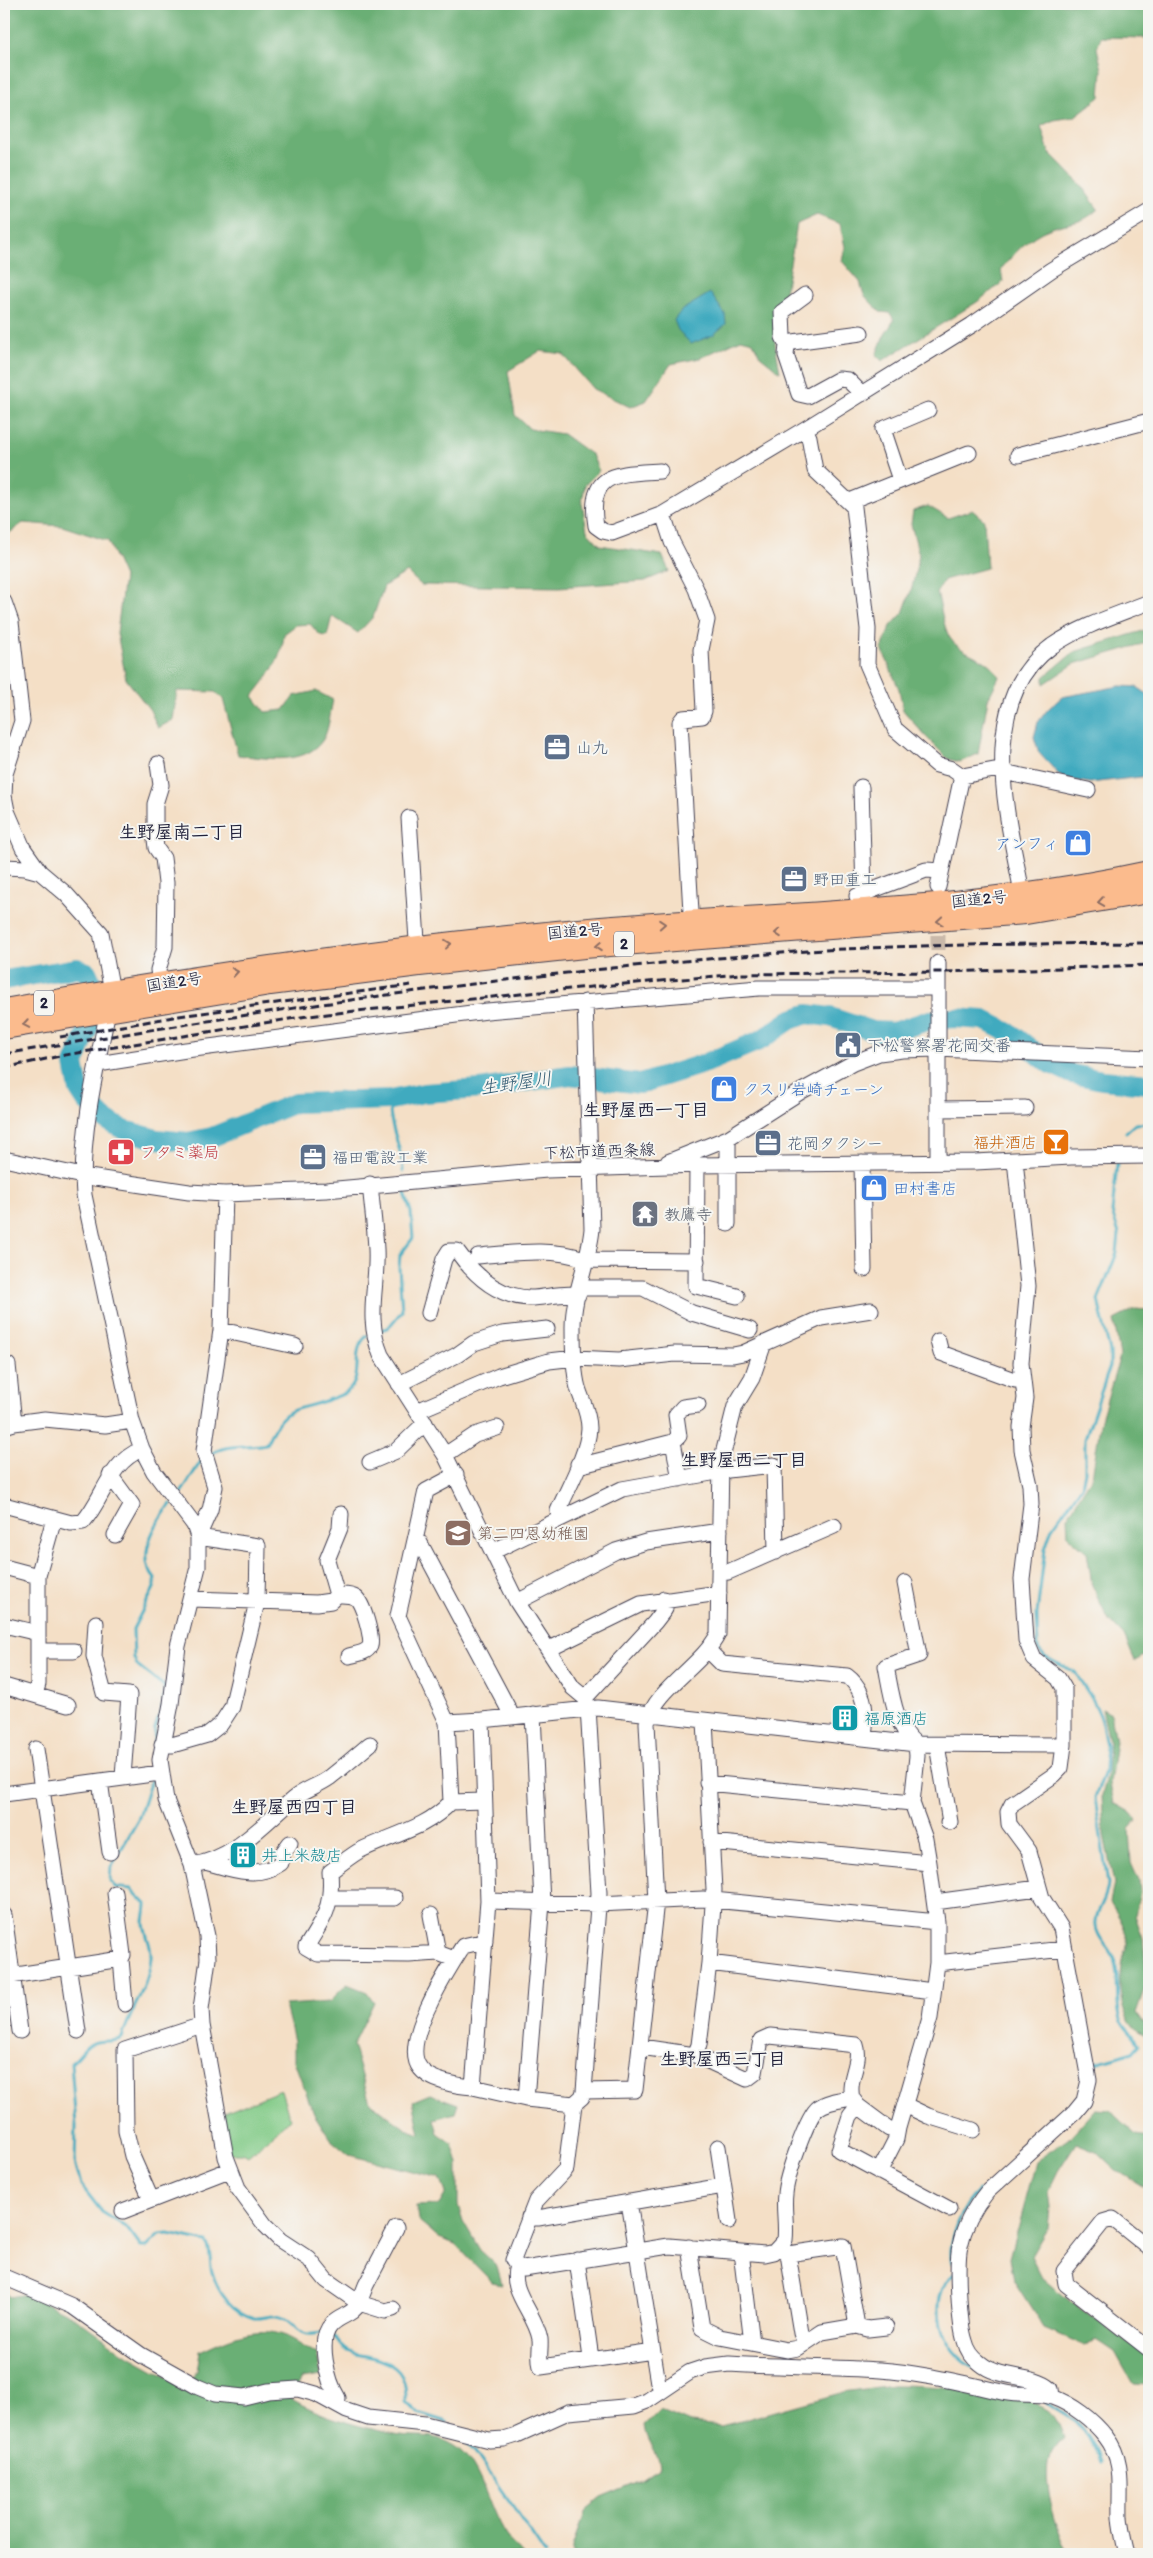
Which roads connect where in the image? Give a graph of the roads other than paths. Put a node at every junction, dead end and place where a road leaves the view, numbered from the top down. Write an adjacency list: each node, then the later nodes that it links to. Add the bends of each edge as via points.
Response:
1 (1149, 211): 5 (street)
2 (805, 295): 4 (street, via 782,312 783,337)
3 (861, 333): 4 (street)
4 (787, 345): 5 (street, via 786,355 799,394 808,396 839,379 848,380)
5 (862, 394): 8 (street)
6 (928, 410): 12 (street, via 883,429)
7 (1149, 421): 10 (street)
8 (805, 429): 13 (street, via 815,470); 14 (street)
9 (968, 453): 12 (street)
10 (1018, 455)
11 (660, 471): 14 (street, via 619,474 594,492 593,508 596,526 612,533)
12 (900, 480): 13 (street)
13 (850, 502): 19 (street, via 857,521 868,629 867,664 895,729 937,765)
14 (663, 514): 31 (street, via 672,542 708,620 701,650 704,712 702,716 683,718 680,722)
15 (4, 602): 25 (street, via 11,622 22,721 5,774 4,796 12,826)
16 (1149, 602): 18 (street, via 1080,631 1052,647 1030,669 1006,718 1002,744)
17 (158, 764): 34 (street, via 161,785 155,804 155,839 156,848 163,858 166,883 165,947 158,970)
18 (1004, 772): 19 (street, via 994,770); 21 (street); 30 (street)
19 (962, 776): 24 (street)
20 (861, 787): 29 (street)
21 (1088, 790)
22 (409, 818): 32 (street)
23 (4, 865): 25 (street)
24 (941, 871): 27 (street); 29 (street, via 926,870)
25 (40, 872): 36 (street, via 66,894 101,933)
26 (1149, 872): 30 (highway, 国道2号 / 2)
27 (938, 887)
28 (1149, 892): 30 (highway, 国道2号 / 2, one-way to 30)
29 (861, 901): 30 (highway, 国道2号 / 2); 31 (highway, 国道2号 / 2)
30 (1024, 904): 31 (highway, 国道2号 / 2, one-way to 31)
31 (692, 931): 32 (highway, 国道2号 / 2, via 601,928)
32 (418, 956): 34 (highway, 国道2号 / 2, one-way to 32); 36 (highway, 国道2号 / 2)
33 (938, 964): 35 (street)
34 (160, 984): 36 (highway, 国道2号 / 2)
35 (937, 988): 37 (street, via 758,988); 40 (street)
36 (98, 1002): 38 (highway, 国道2号 / 2); 39 (highway, 国道2号 / 2, one-way to 39); 42 (street)
37 (585, 1002): 42 (street, via 319,1032); 54 (street)
38 (4, 1010)
39 (4, 1028)
40 (937, 1049): 41 (street); 44 (street); 45 (street, via 879,1053 853,1063)
41 (1149, 1058)
42 (98, 1064): 55 (street)
43 (1025, 1108): 44 (street)
44 (938, 1110): 49 (street)
45 (728, 1138): 52 (street); 53 (street)
46 (1149, 1156): 48 (street, 下松市道西条線)
47 (4, 1159): 55 (street, 下松市道西条線)
48 (1016, 1160): 49 (street, 下松市道西条線); 75 (street, via 1028,1286)
49 (938, 1162): 50 (street, 下松市道西条線)
50 (862, 1163): 52 (street, 下松市道西条線); 62 (street)
51 (696, 1165): 52 (street, 下松市道西条線); 53 (street, 下松市道西条線); 61 (street)
52 (728, 1165): 58 (street)
53 (658, 1167): 54 (street, 下松市道西条線)
54 (591, 1168): 56 (street, 下松市道西条線); 60 (street, via 592,1229)
55 (82, 1176): 57 (street, 下松市道西条線, via 189,1192); 79 (street)
56 (370, 1184): 57 (street, 下松市道西条線, via 283,1193); 76 (street, via 376,1250 374,1338)
57 (225, 1194): 68 (street)
58 (728, 1224)
59 (478, 1256): 60 (street, via 538,1253)
60 (587, 1260): 61 (street); 63 (street)
61 (697, 1261): 64 (street, via 696,1286)
62 (864, 1269)
63 (579, 1291): 66 (street, via 519,1296 485,1282 470,1270 457,1251 449,1251); 69 (street, via 644,1288 692,1313); 73 (street, via 573,1326)
64 (737, 1296)
65 (872, 1310): 71 (street, via 820,1318)
66 (429, 1313)
67 (547, 1329): 76 (street, via 502,1334 474,1343)
68 (221, 1330): 72 (street); 98 (street, via 204,1452 215,1486 210,1510)
69 (750, 1330)
70 (938, 1341): 75 (street, via 941,1352 1014,1380)
71 (764, 1343): 73 (street, via 733,1355 675,1354 619,1360); 87 (street, via 752,1378 735,1406)
72 (295, 1346)
73 (575, 1358): 78 (street, via 549,1361 498,1376); 86 (street, via 578,1388 589,1429)
74 (4, 1365): 80 (street, via 8,1364)
75 (1022, 1380): 135 (street, via 1025,1398 1022,1450 1031,1504 1022,1579 1026,1640 1034,1659 1058,1678 1064,1688)
76 (399, 1384): 78 (street)
77 (698, 1405): 82 (street, via 683,1407 676,1414 679,1436)
78 (421, 1417): 84 (street); 85 (street, via 396,1451)
79 (132, 1421): 80 (street, via 106,1425 45,1419); 83 (street)
80 (9, 1425)
81 (497, 1428): 84 (street, via 475,1436)
82 (673, 1442): 86 (street); 90 (street)
83 (142, 1449): 88 (street, via 132,1453); 98 (street, via 154,1472 194,1526)
84 (445, 1455): 89 (street)
85 (370, 1462)
86 (578, 1464): 93 (street, via 558,1511)
87 (720, 1472): 90 (street); 96 (street); 101 (street, via 774,1465)
88 (110, 1475): 94 (street, via 83,1522 71,1524); 97 (street, via 132,1505)
89 (456, 1475): 99 (street, via 426,1491); 100 (street)
90 (680, 1479): 93 (street, via 622,1489)
91 (4, 1505): 94 (street)
92 (341, 1514): 107 (street, via 340,1528 327,1560)
93 (560, 1518): 100 (street)
94 (54, 1520): 104 (street)
95 (834, 1526): 101 (street)
96 (720, 1531): 103 (street); 111 (street, via 646,1542 616,1551)
97 (115, 1535)
98 (198, 1537): 108 (street, via 199,1559); 110 (street, via 258,1546)
99 (416, 1539): 126 (street); 129 (street, via 398,1616)
100 (494, 1551): 111 (street)
101 (776, 1552): 103 (street)
102 (4, 1567): 104 (street)
103 (720, 1573): 106 (street)
104 (38, 1576): 114 (street)
105 (905, 1583): 133 (street, via 919,1655 886,1666 906,1737)
106 (719, 1593): 109 (street); 116 (street, via 718,1634)
107 (337, 1595): 110 (street, via 331,1601 317,1603); 119 (street, via 356,1598 363,1606 370,1640 365,1651)
108 (191, 1599): 110 (street); 131 (street, via 178,1646)
109 (664, 1599): 115 (street, via 641,1604); 122 (street, via 665,1609)
110 (258, 1602): 131 (street, via 232,1707 221,1724 207,1736 172,1745)
111 (517, 1602): 115 (street)
112 (96, 1623): 138 (street, via 94,1656 104,1694 129,1695)
113 (4, 1625): 114 (street)
114 (38, 1633): 118 (street)
115 (549, 1649): 122 (street)
116 (708, 1650): 125 (street); 130 (street, via 722,1664 847,1676 855,1681 867,1713)
117 (74, 1651): 118 (street)
118 (39, 1652): 121 (street)
119 (349, 1656)
120 (4, 1686): 121 (street)
121 (35, 1694): 123 (street)
122 (586, 1703): 124 (street); 125 (street); 162 (street)
123 (68, 1705)
124 (533, 1714): 126 (street); 160 (street)
125 (649, 1714): 128 (street); 159 (street)
126 (510, 1717): 127 (street)
127 (482, 1720): 129 (street); 143 (street)
128 (705, 1720): 130 (street); 140 (street)
129 (446, 1722): 144 (street)
130 (864, 1737): 133 (street)
131 (162, 1744): 137 (street)
132 (370, 1744): 150 (street, via 328,1778 294,1798 260,1830)
133 (916, 1744): 134 (street); 145 (street)
134 (937, 1745): 135 (street); 146 (street)
135 (1064, 1745): 153 (street, via 1061,1768 1018,1798 1008,1812 1009,1824 1033,1860)
136 (36, 1749): 141 (street)
137 (160, 1773): 138 (street); 152 (street, via 166,1800)
138 (123, 1778): 139 (street)
139 (100, 1780): 141 (street); 149 (street)
140 (707, 1783): 145 (street); 147 (street)
141 (43, 1789): 142 (street); 173 (street)
142 (4, 1794)
143 (484, 1801): 144 (street); 158 (street)
144 (451, 1802): 155 (street, via 428,1822 358,1852 330,1872)
145 (912, 1803): 151 (street, via 925,1839)
146 (948, 1822)
147 (711, 1842): 151 (street); 157 (street)
148 (290, 1843): 150 (street, via 282,1854 281,1863 257,1872 246,1873)
149 (110, 1852)
150 (209, 1863): 152 (street)
151 (929, 1863): 161 (street)
152 (192, 1865): 177 (street, via 208,1959)
153 (1038, 1888): 161 (street); 167 (street, via 1061,1928)
154 (115, 1893): 169 (street)
155 (331, 1898): 156 (street); 168 (street, via 326,1917 306,1947 318,1954 409,1955)
156 (395, 1898)
157 (714, 1900): 159 (street); 165 (street); 171 (street)
158 (488, 1901): 160 (street); 166 (street)
159 (656, 1901): 162 (street); 180 (street)
160 (542, 1902): 162 (street); 184 (street)
161 (934, 1902): 165 (street)
162 (598, 1904): 183 (street)
163 (4, 1915): 174 (street)
164 (431, 1915): 168 (street)
165 (936, 1922): 172 (street)
166 (485, 1942): 170 (street, via 463,1946); 182 (street)
167 (1063, 1949): 172 (street); 219 (street, via 1077,2008 1089,2080 1088,2092 1075,2112 987,2192 968,2222 959,2254 962,2330 970,2352 980,2364 994,2371 1044,2383 1051,2389)
168 (438, 1952): 170 (street)
169 (121, 1959): 173 (street); 176 (street)
170 (454, 1959): 182 (street, via 429,2002 418,2033 418,2066 425,2074)
171 (709, 1963): 175 (street); 181 (street)
172 (937, 1963): 175 (street)
173 (69, 1967): 174 (street); 179 (street)
174 (8, 1976): 178 (street)
175 (934, 1991): 187 (street, via 930,2018)
176 (125, 2004)
177 (202, 2025): 191 (street); 194 (street, via 125,2050 126,2131 132,2156)
178 (20, 2031)
179 (78, 2032)
180 (641, 2047): 181 (street); 183 (street, via 635,2090)
181 (695, 2055): 185 (street, via 747,2079 755,2073 761,2040 770,2036 856,2045 859,2053 850,2080)
182 (473, 2087): 184 (street)
183 (584, 2091): 186 (street)
184 (526, 2099): 186 (street)
185 (855, 2102): 188 (street, via 889,2129); 192 (street, via 839,2150); 204 (street, via 828,2103 818,2108 811,2118 787,2179)
186 (574, 2104): 198 (street, via 566,2169 536,2201)
187 (905, 2105): 188 (street); 189 (street)
188 (898, 2128): 192 (street, via 896,2139)
189 (973, 2130)
190 (718, 2147): 193 (street)
191 (229, 2170): 194 (street); 209 (street, via 265,2225 280,2240 309,2259 326,2280)
192 (879, 2172): 196 (street)
193 (723, 2186): 195 (street); 199 (street)
194 (151, 2199): 197 (street)
195 (629, 2202): 198 (street); 203 (street)
196 (949, 2209)
197 (123, 2211)
198 (529, 2217): 207 (street, via 513,2260)
199 (729, 2222)
200 (396, 2228): 209 (street)
201 (689, 2247): 203 (street); 205 (street); 213 (street, via 702,2328 720,2337)
202 (1149, 2248): 215 (street, via 1113,2219 1103,2222 1064,2271 1066,2284)
203 (637, 2250): 206 (street); 216 (street)
204 (784, 2250): 205 (street, via 765,2254); 211 (street, via 843,2246); 214 (street, via 800,2333)
205 (741, 2252): 213 (street)
206 (578, 2260): 207 (street, via 524,2268); 217 (street)
207 (518, 2266): 217 (street, via 514,2283 525,2301 540,2340 540,2366)
208 (4, 2277): 220 (street, via 72,2306 141,2355 215,2394 244,2397 298,2389)
209 (359, 2303): 210 (street, via 385,2312); 220 (street, via 355,2311 332,2324 324,2337 324,2351 333,2390 338,2398)
210 (393, 2309)
211 (857, 2326): 212 (street, via 868,2329); 214 (street, via 822,2332)
212 (886, 2327)
213 (752, 2342): 214 (street, via 787,2350)
214 (805, 2343)
215 (1149, 2349)
216 (653, 2351): 217 (street); 218 (street, via 658,2383)
217 (591, 2358)
218 (664, 2389): 219 (street, via 690,2372 729,2364 881,2370 1013,2394); 220 (street, via 634,2406 568,2412 504,2439 489,2440 425,2424 368,2418)
219 (1052, 2397): 221 (street, via 1072,2406 1090,2421 1106,2437 1114,2452 1119,2467 1120,2520)
220 (337, 2405)
221 (1127, 2554)

